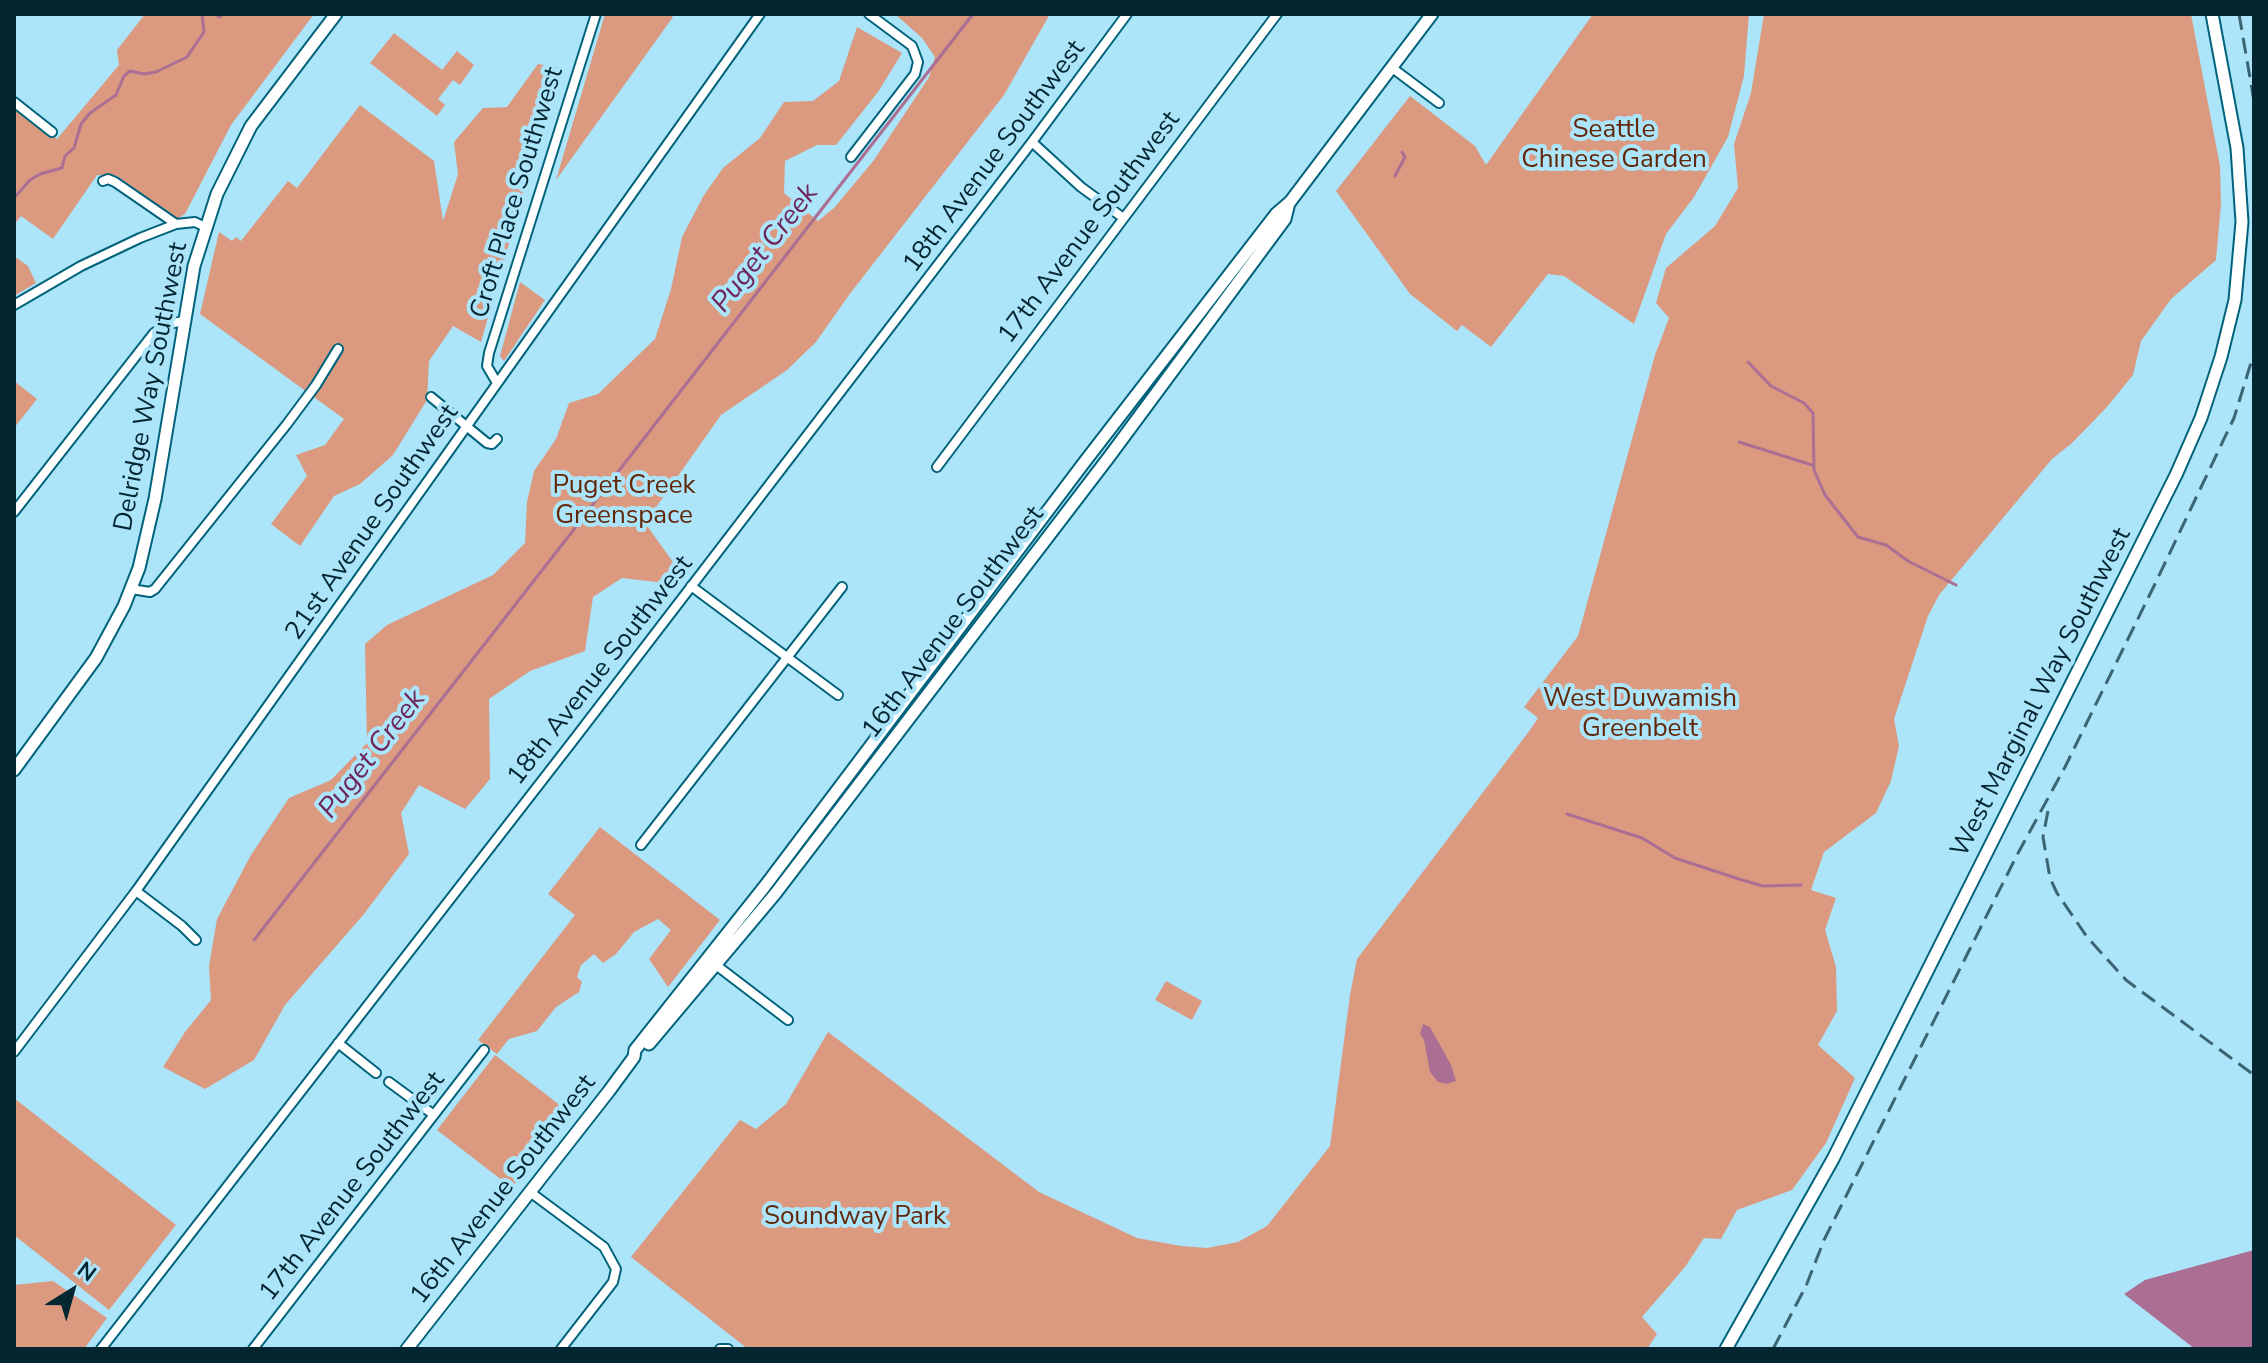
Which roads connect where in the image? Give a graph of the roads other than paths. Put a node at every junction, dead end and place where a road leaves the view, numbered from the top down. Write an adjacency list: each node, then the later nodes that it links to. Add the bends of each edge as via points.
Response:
1 (336, 14): 18 (main road, Delridge Way Southwest, via 251,126)
2 (596, 14): 22 (street, Croft Place Southwest, via 489,353 487,366)
3 (760, 14): 22 (street, 21st Avenue Southwest)
4 (869, 14): 14 (street, via 912,46 915,74)
5 (1127, 14): 13 (street, 18th Avenue Southwest)
6 (1277, 14): 16 (street, 17th Avenue Southwest)
7 (1432, 14): 9 (main road, 16th Avenue Southwest)
8 (2212, 14): 52 (main road, West Marginal Way Southwest, via 2237,148 2242,222 2235,300 2201,418 1833,1159)
9 (1391, 67): 11 (street); 37 (main road, 16th Avenue Southwest)
10 (14, 102): 12 (street)
11 (1439, 103)
12 (52, 132)
13 (1032, 142): 16 (street); 28 (street, 18th Avenue Southwest)
14 (851, 157)
15 (103, 181): 17 (street, via 115,182)
16 (1122, 217): 26 (street, 17th Avenue Southwest)
17 (176, 224): 18 (street); 19 (street, via 81,266)
18 (205, 227): 20 (main road, Delridge Way Southwest)
19 (14, 305)
20 (183, 321): 27 (street, via 154,333); 30 (main road, Delridge Way Southwest, via 149,532)
21 (338, 349): 30 (street, via 316,385 155,589)
22 (497, 383): 24 (street, 21st Avenue Southwest)
23 (431, 397): 24 (street)
24 (466, 428): 25 (street, via 487,443); 35 (street, 21st Avenue Southwest)
25 (497, 439)
26 (937, 467)
27 (14, 512)
28 (691, 586): 31 (street); 39 (street, 18th Avenue Southwest)
29 (842, 587): 31 (street)
30 (131, 589): 33 (main road, Delridge Way Southwest, via 91,666)
31 (788, 657): 32 (street); 34 (street)
32 (838, 695)
33 (14, 770)
34 (641, 845)
35 (136, 891): 36 (street); 41 (street, 21st Avenue Southwest)
36 (196, 940)
37 (712, 962): 38 (street); 45 (main road, 16th Avenue Southwest, via 635,1050)
38 (788, 1020)
39 (338, 1043): 42 (street); 46 (street, 18th Avenue Southwest)
40 (484, 1050): 44 (street, 17th Avenue Southwest)
41 (14, 1052)
42 (376, 1073)
43 (389, 1082): 44 (street)
44 (434, 1115): 47 (street, 17th Avenue Southwest)
45 (530, 1192): 48 (main road, 16th Avenue Southwest); 49 (street, via 604,1247 615,1262 613,1282)
46 (101, 1349)
47 (253, 1349)
48 (407, 1349)
49 (561, 1349)
50 (720, 1349): 51 (street)
51 (728, 1349)
52 (1726, 1349)

